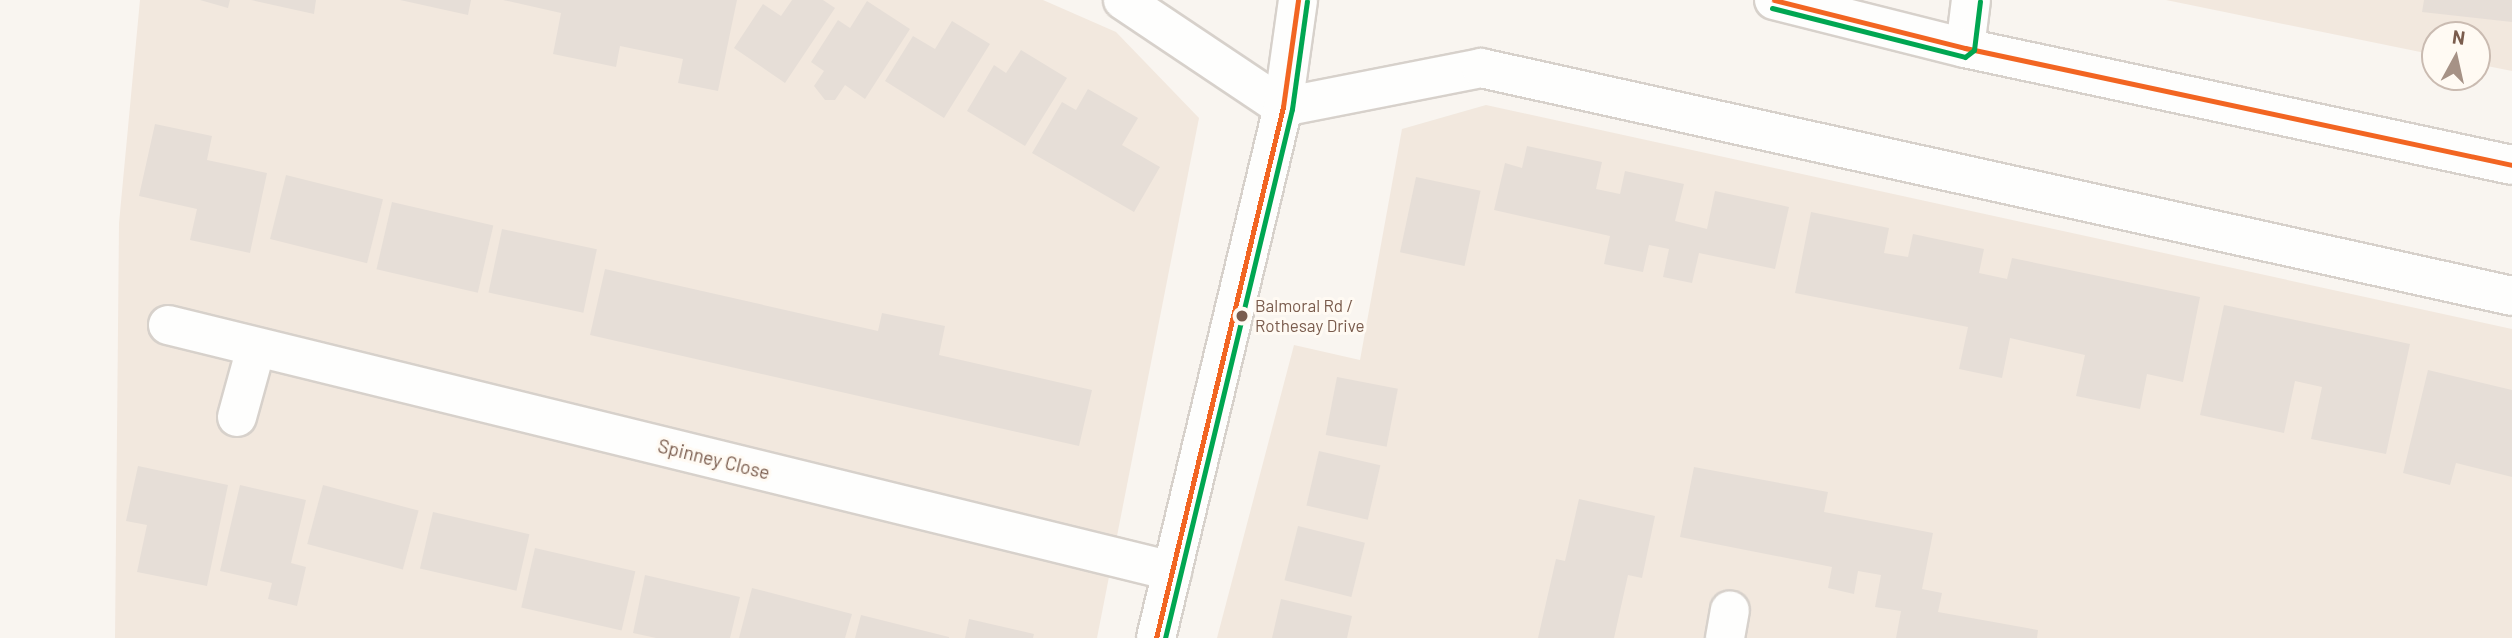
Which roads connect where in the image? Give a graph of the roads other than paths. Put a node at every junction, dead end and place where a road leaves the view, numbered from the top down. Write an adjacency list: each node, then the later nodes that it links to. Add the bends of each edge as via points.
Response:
1 (1123, 0): 6 (street)
2 (1298, 0): 6 (street)
3 (1774, 0): 5 (street)
4 (1971, 0): 5 (street)
5 (1965, 48): 7 (street)
6 (1283, 107): 8 (street, via 1481,68); 12 (street)
7 (2512, 165)
8 (2512, 296)
9 (168, 325): 10 (street, Spinney Close)
10 (256, 348): 11 (street); 12 (street, Spinney Close)
11 (237, 417)
12 (1172, 571): 13 (street)
13 (1156, 638)

